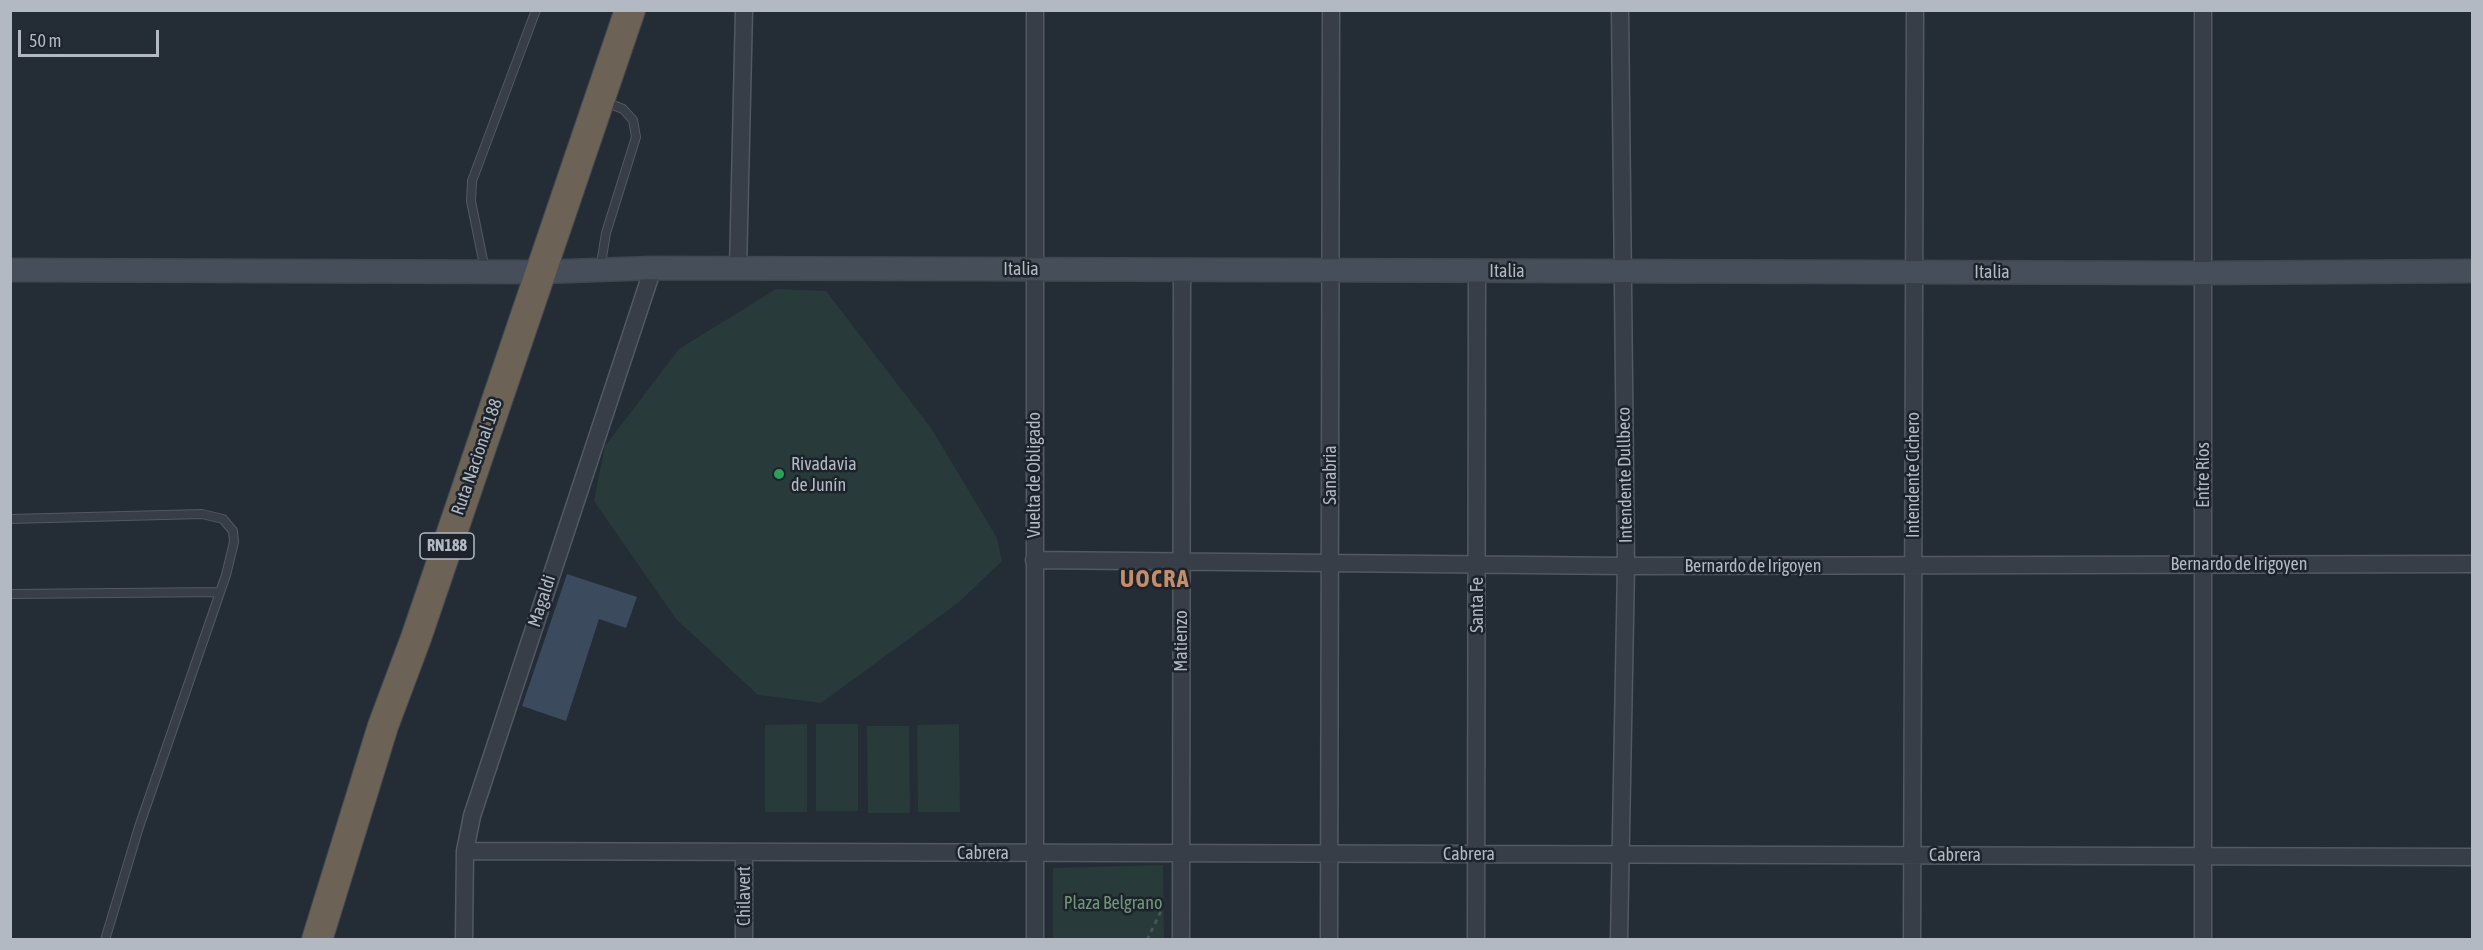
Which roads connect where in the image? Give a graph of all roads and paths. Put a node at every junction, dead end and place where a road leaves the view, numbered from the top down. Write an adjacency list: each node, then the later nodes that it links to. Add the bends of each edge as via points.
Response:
1 (536, 10): 14 (lane, via 472,181 471,201)
2 (630, 10): 9 (highway, Ruta Nacional 188 / RN188)
3 (744, 10): 11 (street)
4 (1035, 10): 12 (street, Vuelta de Obligado)
5 (1331, 10): 17 (street, Sanabria)
6 (1620, 10): 19 (street, Intendente Dullbeco)
7 (1915, 10): 22 (street, Intendente Cichero)
8 (2202, 10): 23 (street, Entre Ríos)
9 (599, 99): 15 (lane, via 623,109 633,120 636,137 606,233); 21 (highway, Ruta Nacional 188 / RN188)
10 (652, 268): 11 (street, Italia); 15 (street, Italia); 35 (street, Magaldi, via 471,816)
11 (738, 268): 12 (street, Italia)
12 (1034, 269): 16 (street, Italia); 25 (street, Vuelta de Obligado)
13 (10, 270): 14 (street, Italia)
14 (485, 270): 21 (street, Italia)
15 (599, 270): 21 (street, Italia)
16 (1182, 270): 17 (street, Italia); 26 (street, Matienzo)
17 (1331, 270): 18 (street, Italia); 27 (street, Sanabria)
18 (1477, 270): 19 (street, Italia); 28 (street, Santa Fe)
19 (1623, 271): 22 (street, Italia); 32 (street, Intendente Dullbeco)
20 (2472, 271): 23 (street, Italia)
21 (541, 272): 46 (highway, Ruta Nacional 188 / RN188, via 383,726)
22 (1914, 272): 23 (street, Italia); 31 (street, Intendente Cichero)
23 (2203, 273): 29 (street, Entre Ríos)
24 (10, 519): 33 (lane, via 202,514 223,519 234,542)
25 (1034, 560): 26 (street, Bernardo de Irigoyen); 37 (street, Vuelta de Obligado)
26 (1181, 561): 27 (street, Bernardo de Irigoyen); 38 (street, Matienzo)
27 (1330, 563): 28 (street, Bernardo de Irigoyen); 39 (street, Sanabria)
28 (1477, 564): 32 (street, Bernardo de Irigoyen); 40 (street, Santa Fe)
29 (2203, 564): 30 (street, Bernardo de Irigoyen); 31 (street, Bernardo de Irigoyen); 43 (street, Entre Ríos)
30 (2472, 564)
31 (1913, 565): 32 (street, Bernardo de Irigoyen); 42 (street, Intendente Cichero)
32 (1626, 566): 41 (street, Intendente Dullbeco)
33 (220, 592): 34 (lane); 45 (lane)
34 (10, 594)
35 (465, 851): 36 (street, Cabrera); 47 (street, Magaldi)
36 (744, 852): 37 (street, Cabrera); 48 (street, Chilavert)
37 (1035, 853): 38 (street, Cabrera); 49 (street, Vuelta de Obligado)
38 (1181, 853): 39 (street, Cabrera); 50 (street, Matienzo)
39 (1330, 854): 40 (street, Cabrera); 51 (street, Sanabria)
40 (1476, 854): 41 (street, Cabrera); 52 (street, Santa Fe)
41 (1621, 854): 42 (street, Cabrera); 53 (street, Intendente Dullbeco)
42 (1912, 855): 43 (street, Cabrera); 54 (street, Intendente Cichero)
43 (2203, 856): 44 (street, Cabrera); 55 (street, Entre Ríos)
44 (2472, 857)
45 (105, 939)
46 (317, 939)
47 (464, 939)
48 (744, 939)
49 (1035, 939)
50 (1182, 939)
51 (1329, 939)
52 (1476, 939)
53 (1619, 939)
54 (1912, 939)
55 (2203, 939)

